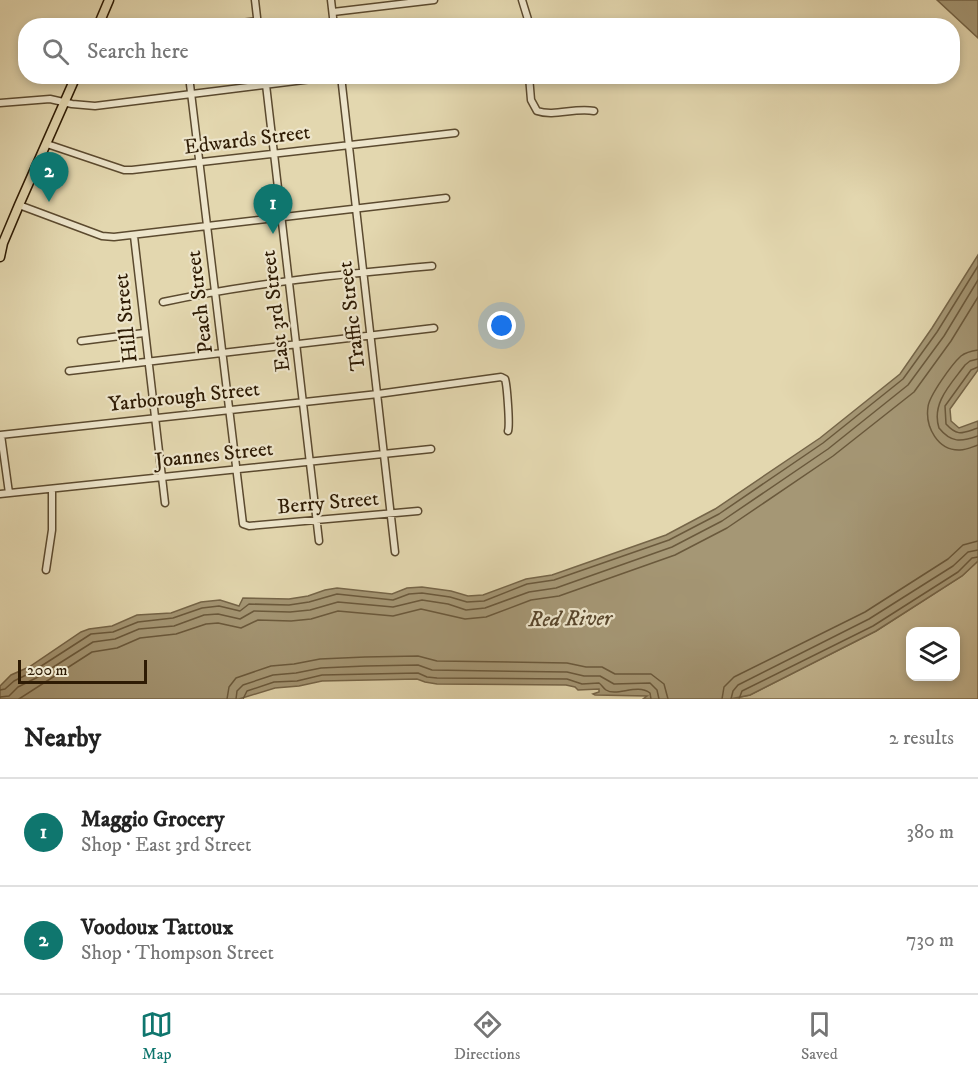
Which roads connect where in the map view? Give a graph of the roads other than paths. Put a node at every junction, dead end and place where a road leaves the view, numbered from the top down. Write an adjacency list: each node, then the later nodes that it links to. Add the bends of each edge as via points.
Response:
1 (109, 0): 7 (main road)
2 (255, 0): 8 (street)
3 (331, 0): 6 (street)
4 (434, 0): 6 (street)
5 (522, 0): 10 (street)
6 (333, 12): 9 (street)
7 (101, 18)
8 (257, 18)
9 (333, 18)
10 (528, 18)
11 (72, 84): 18 (main road)
12 (190, 84): 17 (street, Peach Street)
13 (274, 84): 16 (street)
14 (339, 84): 23 (street, Traffic Street)
15 (530, 84): 20 (street, via 537,111)
16 (266, 85): 17 (street); 24 (street, East 3rd Street)
17 (192, 94): 18 (street, via 95,106); 25 (street, Peach Street)
18 (64, 102): 19 (street, via 50,99); 22 (main road)
19 (0, 103)
20 (594, 111)
21 (455, 133): 23 (street, Edwards Street)
22 (47, 144): 25 (street, Edwards Street, via 124,170); 27 (main road)
23 (348, 144): 24 (street, Edwards Street); 28 (street, Traffic Street)
24 (274, 153): 25 (street, Edwards Street); 29 (street, East 3rd Street)
25 (199, 163): 30 (street, Peach Street)
26 (446, 198): 28 (street)
27 (19, 206): 31 (street, via 102,236); 32 (main road)
28 (356, 209): 29 (street); 35 (street, Traffic Street)
29 (282, 219): 30 (street); 36 (street, East 3rd Street)
30 (208, 227): 31 (street); 37 (street, Peach Street)
31 (134, 236): 40 (street, Hill Street)
32 (2, 245): 33 (main road)
33 (0, 257)
34 (432, 266): 35 (street)
35 (363, 273): 36 (street); 41 (street, Traffic Street)
36 (290, 281): 37 (street); 43 (street, East 3rd Street)
37 (215, 291): 38 (street); 44 (street, Peach Street)
38 (163, 302)
39 (434, 328): 41 (street)
40 (144, 333): 42 (street); 45 (street, Hill Street)
41 (371, 336): 43 (street); 47 (street, Traffic Street)
42 (81, 341)
43 (297, 345): 44 (street); 48 (street, East 3rd Street)
44 (222, 354): 45 (street); 49 (street, Peach Street)
45 (148, 362): 46 (street); 50 (street, Hill Street)
46 (69, 371)
47 (378, 394): 48 (street, Yarborough Street); 51 (street, Yarborough Street, via 504,378); 54 (street, Traffic Street)
48 (304, 401): 49 (street, Yarborough Street); 55 (street, East 3rd Street)
49 (229, 409): 50 (street, Yarborough Street); 56 (street, Peach Street)
50 (154, 417): 52 (street, Yarborough Street); 57 (street, Hill Street)
51 (508, 431)
52 (1, 435): 59 (street)
53 (431, 448): 54 (street, Joannes Street)
54 (385, 454): 55 (street, Joannes Street); 63 (street, Traffic Street)
55 (311, 462): 56 (street, Joannes Street); 64 (street, East 3rd Street)
56 (237, 469): 57 (street, Joannes Street); 65 (street, Peach Street)
57 (162, 477): 58 (street, Joannes Street); 61 (street, Hill Street)
58 (52, 489): 59 (street, Joannes Street); 68 (street, via 53,519)
59 (9, 493): 60 (street, Joannes Street)
60 (0, 494)
61 (165, 503)
62 (418, 511): 63 (street, Berry Street)
63 (391, 514): 64 (street, Berry Street); 67 (street, Traffic Street)
64 (318, 520): 65 (street, Berry Street); 66 (street, East 3rd Street)
65 (243, 524)
66 (320, 541)
67 (395, 552)
68 (46, 570)

